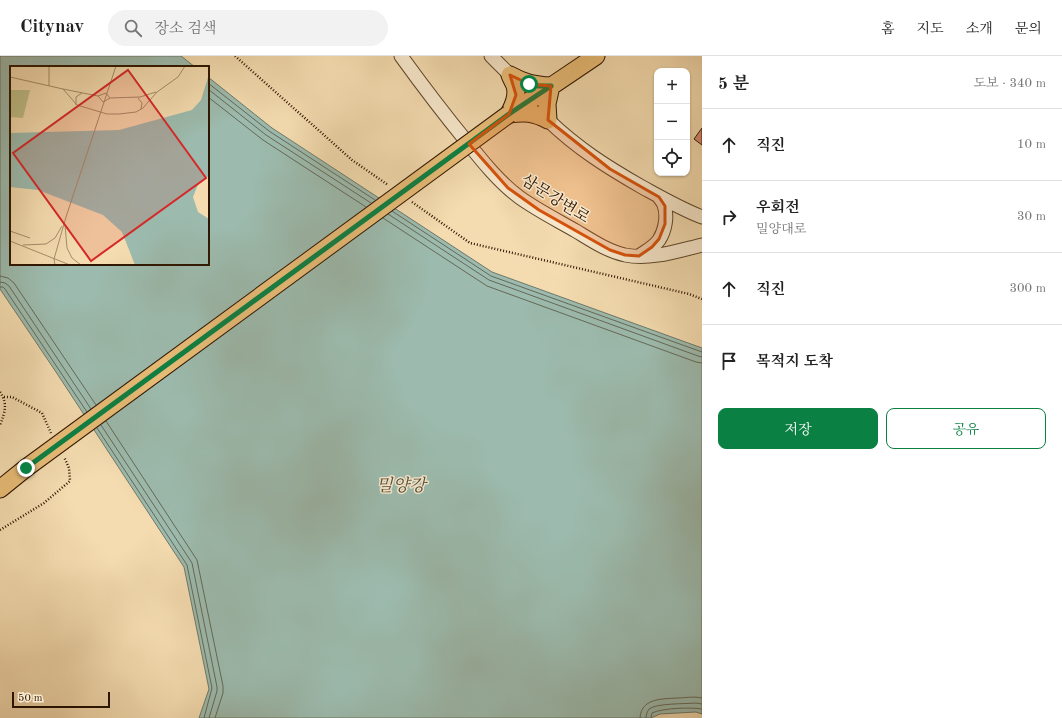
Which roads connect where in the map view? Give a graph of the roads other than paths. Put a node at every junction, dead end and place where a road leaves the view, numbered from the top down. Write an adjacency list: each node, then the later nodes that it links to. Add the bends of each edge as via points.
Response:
1 (401, 56): 11 (street, 삼문강변로, via 434,102 490,170 519,198 610,250)
2 (491, 56): 4 (street)
3 (596, 56): 5 (main road)
4 (510, 75): 5 (main road, via 529,84); 6 (main road, via 516,94 515,103)
5 (551, 86): 6 (main road); 7 (main road, via 547,104)
6 (509, 114): 7 (main road, via 525,112); 12 (main road, bridge)
7 (548, 120): 8 (street, via 610,169)
8 (660, 197): 9 (street); 11 (street, via 665,206 666,216 663,231 652,247)
9 (702, 217)
10 (702, 245): 11 (street, 삼문강변로, via 665,254)
11 (639, 256)
12 (2, 488)

